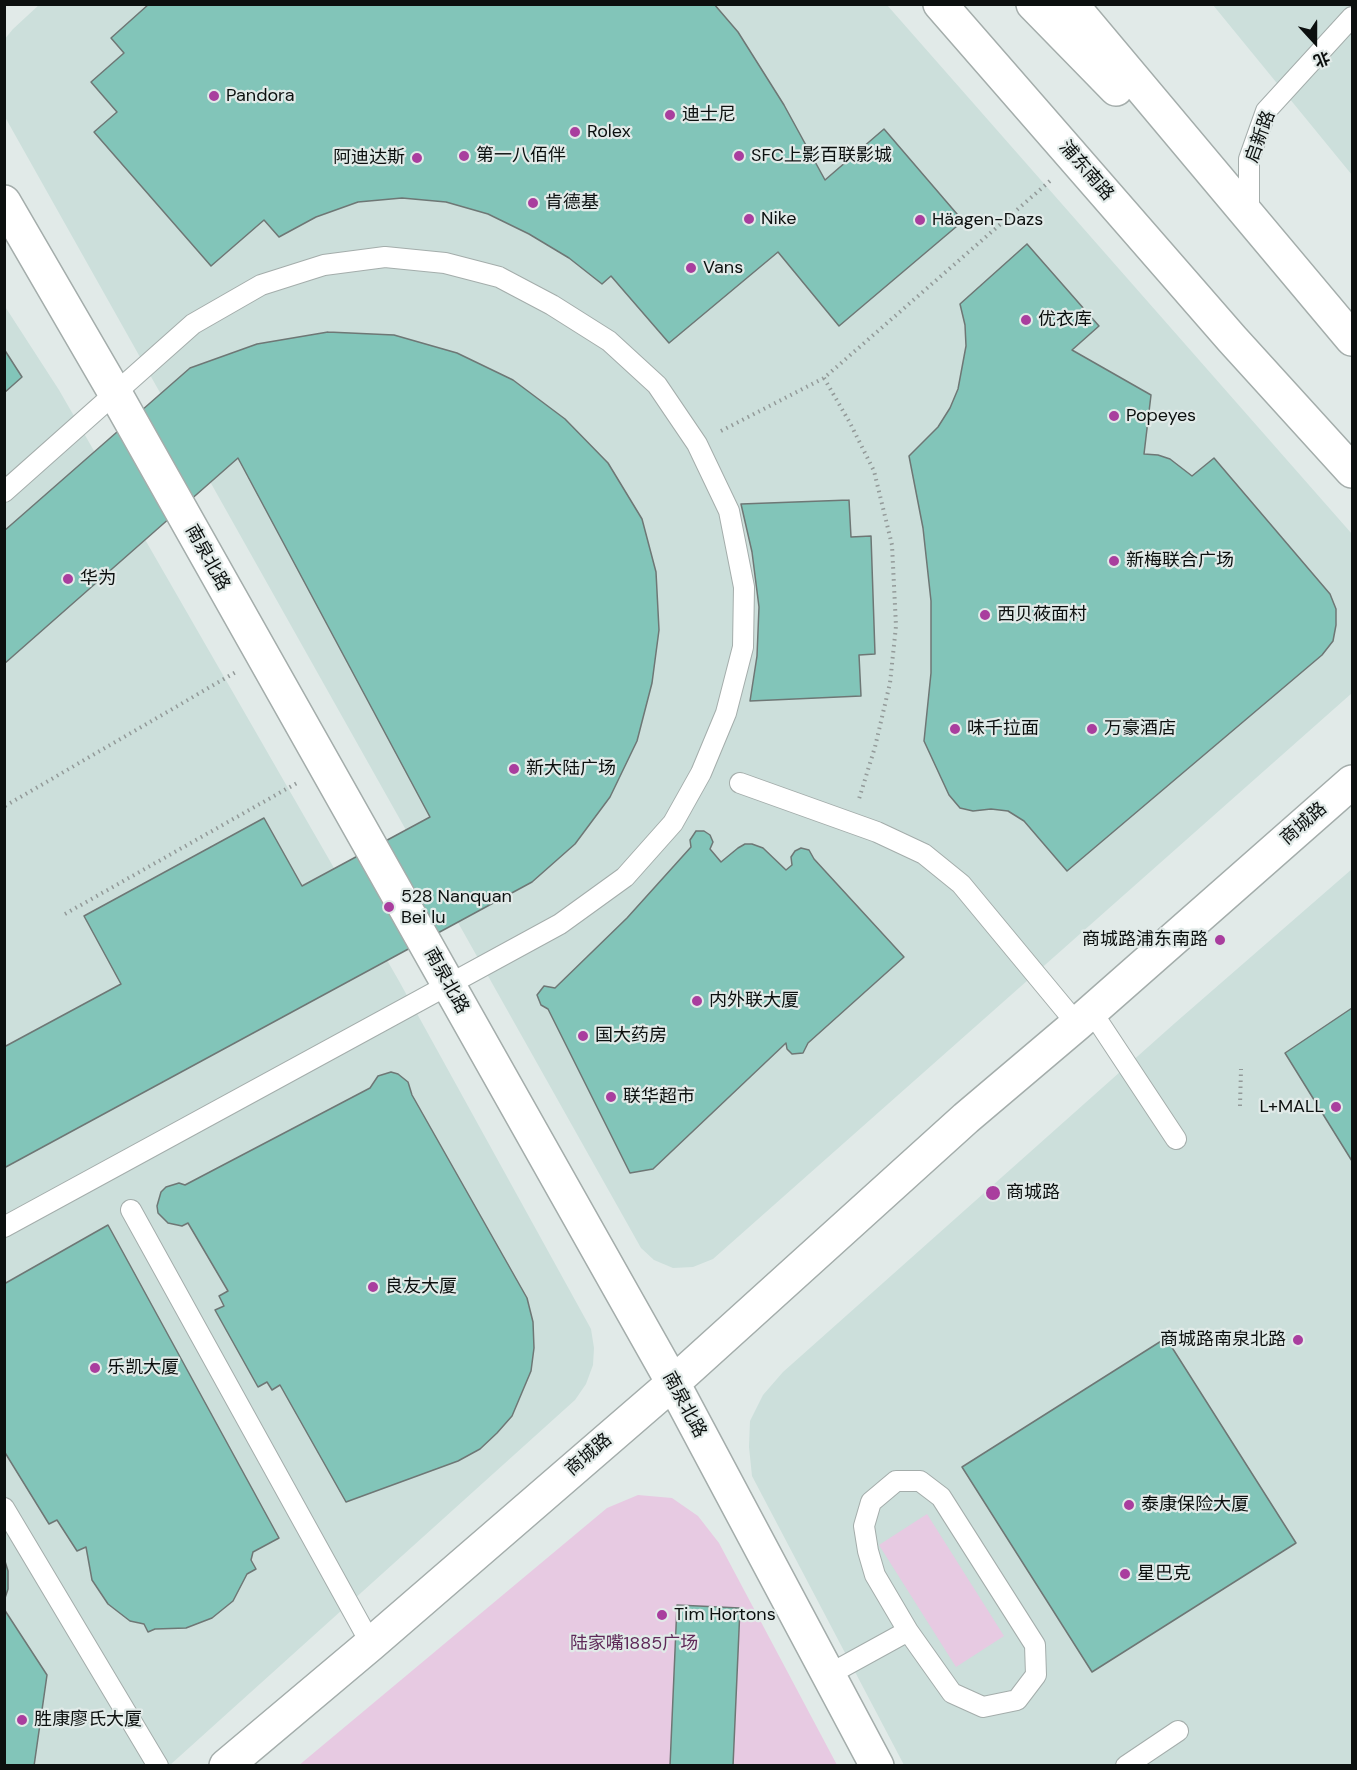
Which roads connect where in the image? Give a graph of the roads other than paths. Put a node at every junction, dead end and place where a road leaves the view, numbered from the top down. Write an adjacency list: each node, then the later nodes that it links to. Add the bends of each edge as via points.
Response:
1 (940, 4): 9 (street, 浦东南路)
2 (965, 4): 9 (street, 浦东南路)
3 (1033, 4): 8 (street)
4 (1071, 4): 7 (street)
5 (1353, 17): 7 (lane, 启新路, via 1266,111 1249,159)
6 (4, 202): 11 (street, 南泉北路)
7 (1249, 216): 8 (street)
8 (1306, 283): 10 (street)
9 (1232, 339): 12 (street, 浦东南路)
10 (1353, 339)
11 (115, 393): 13 (lane); 16 (street, 南泉北路); 16 (lane, via 193,324 261,285 324,264 386,257 445,263 499,277 552,305 609,341 657,385 697,444 729,511 744,587 743,647 726,713 701,773 673,823 625,877 560,924)
12 (1353, 471)
13 (4, 492)
14 (1353, 782): 17 (street, 商城路)
15 (740, 783): 17 (lane, via 877,832 924,854 962,884)
16 (449, 986): 20 (lane); 21 (street, 南泉北路)
17 (1085, 1018): 18 (lane); 21 (street, 商城路, via 966,1118)
18 (1176, 1139)
19 (131, 1210): 24 (lane)
20 (4, 1227)
21 (673, 1383): 24 (street, 商城路); 25 (street, 南泉北路)
22 (4, 1508): 27 (lane)
23 (908, 1631): 23 (lane, via 952,1693 983,1707 1017,1700 1036,1675 1035,1645 941,1497 920,1481 896,1481 871,1502 864,1526 875,1575); 25 (lane)
24 (371, 1644): 28 (street, 商城路)
25 (828, 1674): 29 (street, 南泉北路)
26 (1178, 1731): 30 (lane)
27 (158, 1766)
28 (226, 1766)
29 (877, 1766)
30 (1126, 1766)

